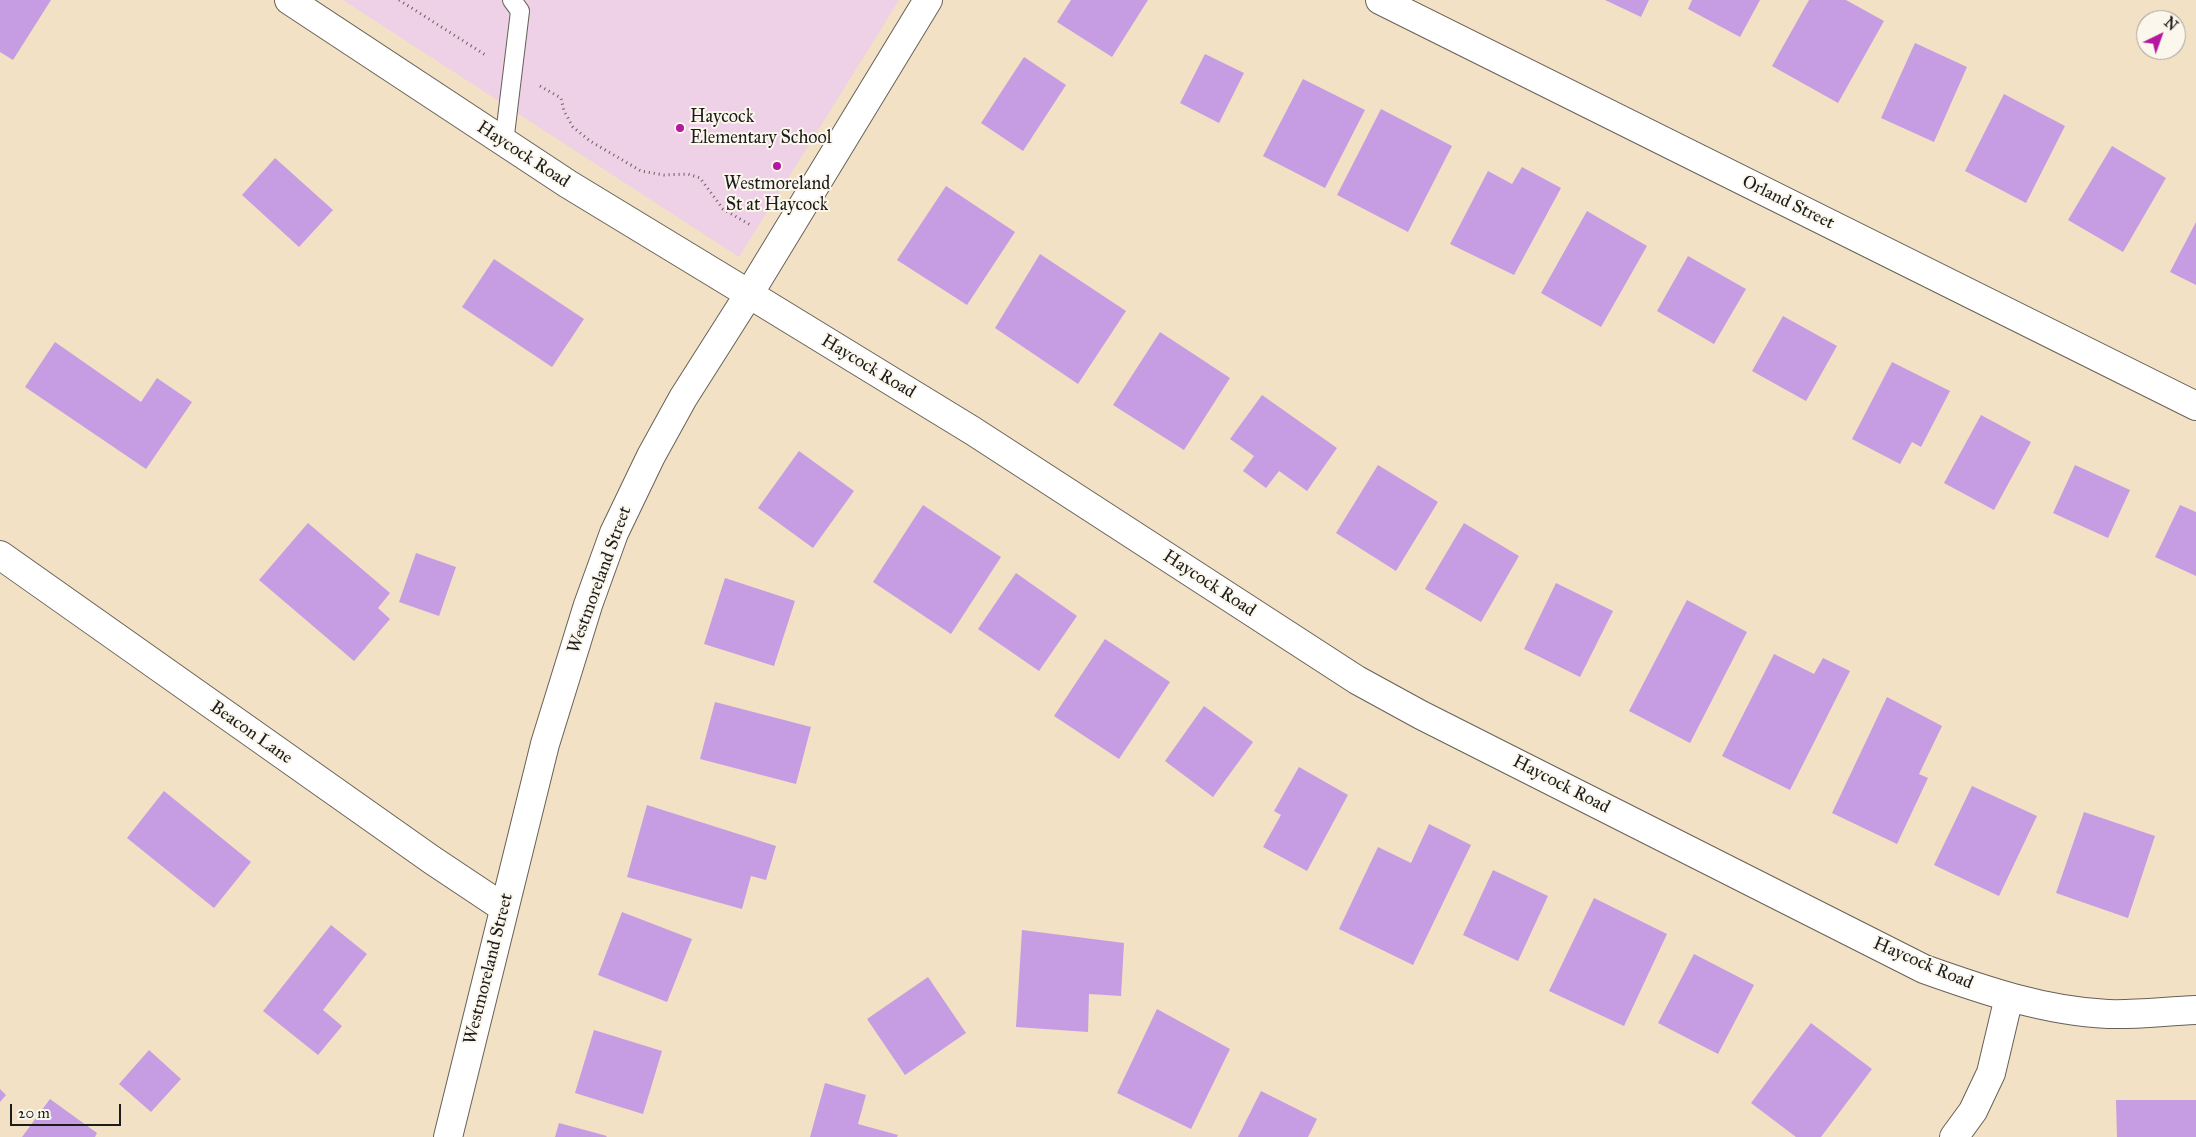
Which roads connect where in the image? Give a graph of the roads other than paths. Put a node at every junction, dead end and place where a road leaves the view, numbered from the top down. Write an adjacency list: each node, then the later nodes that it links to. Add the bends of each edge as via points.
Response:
1 (289, 0): 5 (street, Haycock Road)
2 (512, 0): 5 (lane, via 520,11)
3 (1380, 0): 7 (street, Orland Street)
4 (926, 1): 6 (street, Westmoreland Street)
5 (504, 143): 6 (street, Haycock Road)
6 (749, 294): 9 (street, Westmoreland Street, via 678,406 614,533 545,744); 10 (street, Haycock Road, via 972,431 1357,680 1438,724 1924,968)
7 (2196, 406)
8 (0, 555): 9 (street, Beacon Lane)
9 (504, 908): 12 (street, Westmoreland Street)
10 (2009, 997): 11 (street, Haycock Road, via 2062,1009 2108,1014); 13 (street, via 1991,1073 1973,1111)
11 (2196, 1010)
12 (448, 1137)
13 (1954, 1137)

